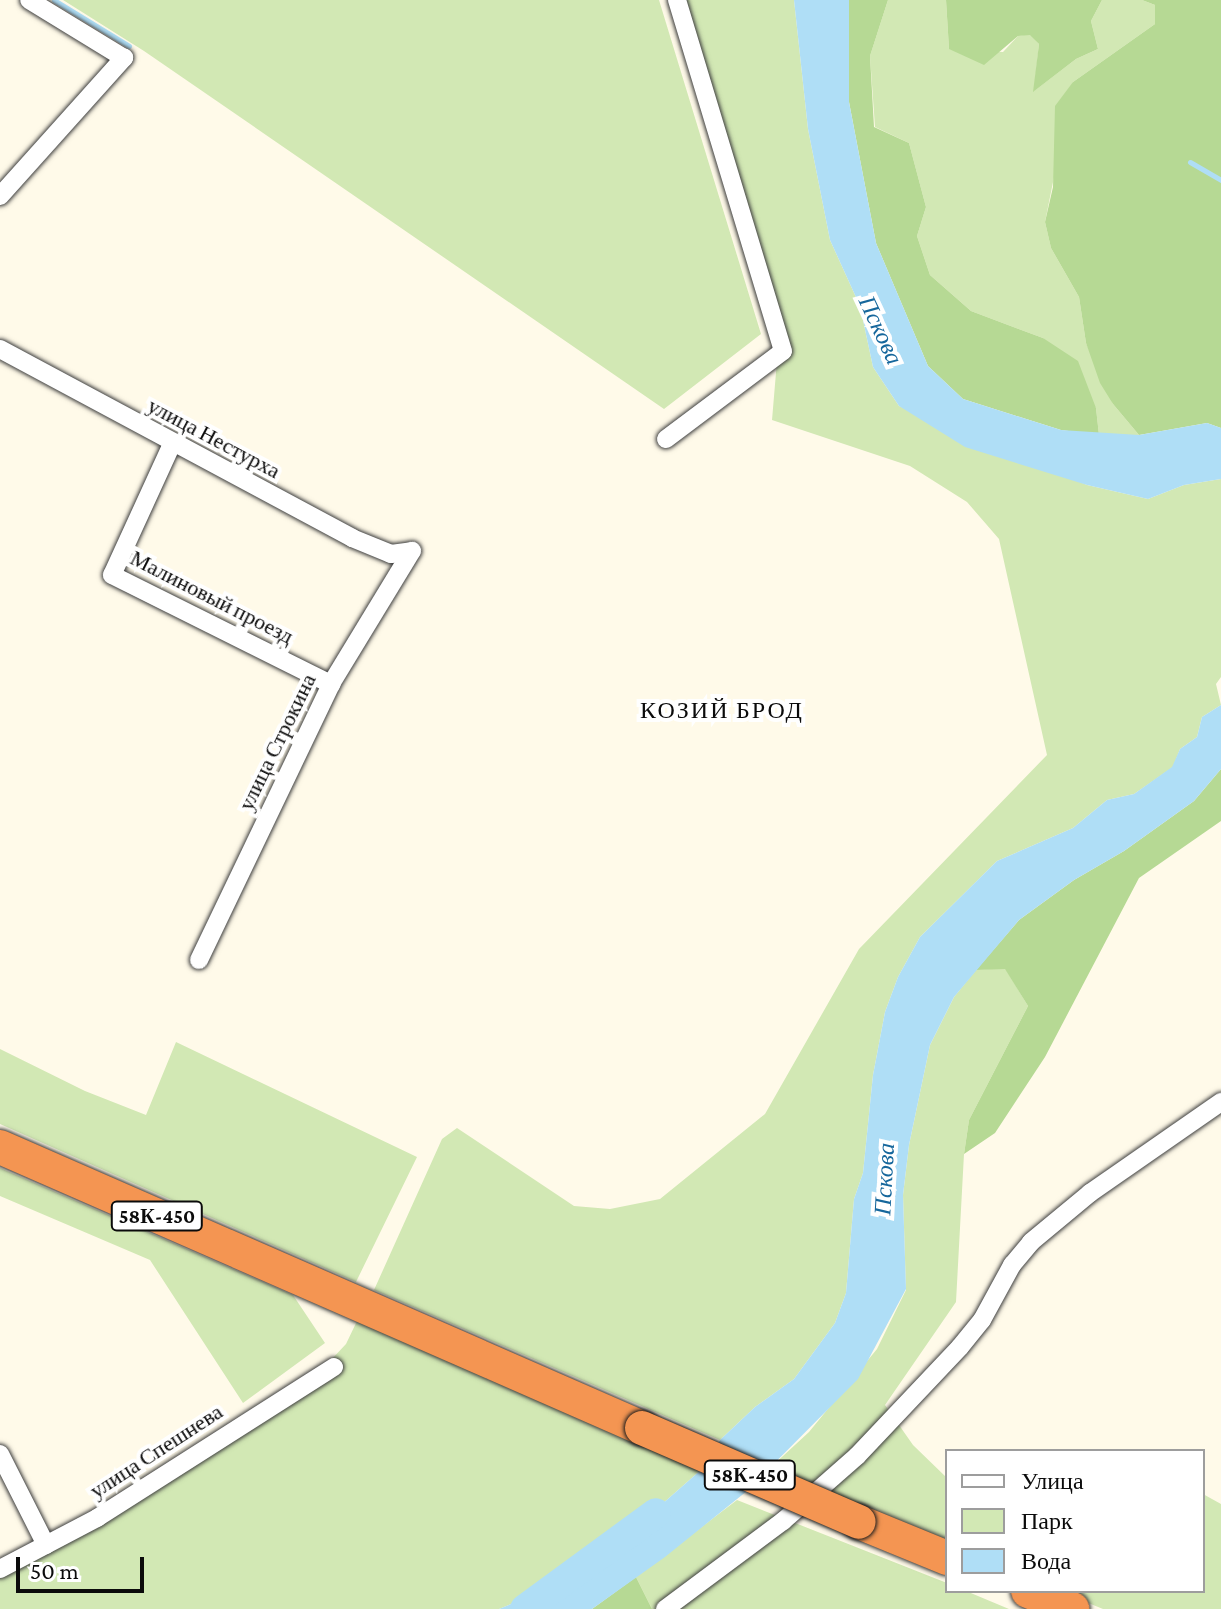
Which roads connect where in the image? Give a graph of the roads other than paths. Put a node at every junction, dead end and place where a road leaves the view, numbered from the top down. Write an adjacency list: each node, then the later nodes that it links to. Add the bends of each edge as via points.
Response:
1 (29, 0): 3 (street, via 124,58)
2 (677, 0): 5 (street, via 783,351)
3 (0, 196)
4 (0, 349): 6 (street, улица Нестурха)
5 (666, 439)
6 (172, 444): 7 (street, улица Нестурха, via 352,538 391,554); 8 (street, Малиновый проезд, via 112,575)
7 (412, 551): 8 (street, улица Строкина)
8 (331, 684): 9 (street, улица Строкина)
9 (199, 960)
10 (1221, 1102): 18 (street, via 1102,1184 1031,1242 975,1329 857,1456 783,1521)
11 (0, 1147): 15 (highway, 58К-450, bridge)
12 (334, 1367): 14 (street, улица Спешнева)
13 (0, 1454): 14 (street)
14 (46, 1545): 16 (street, улица Спешнева)
15 (945, 1557)
16 (0, 1569)
17 (1033, 1593): 19 (highway)
18 (665, 1609)
19 (1072, 1609)

